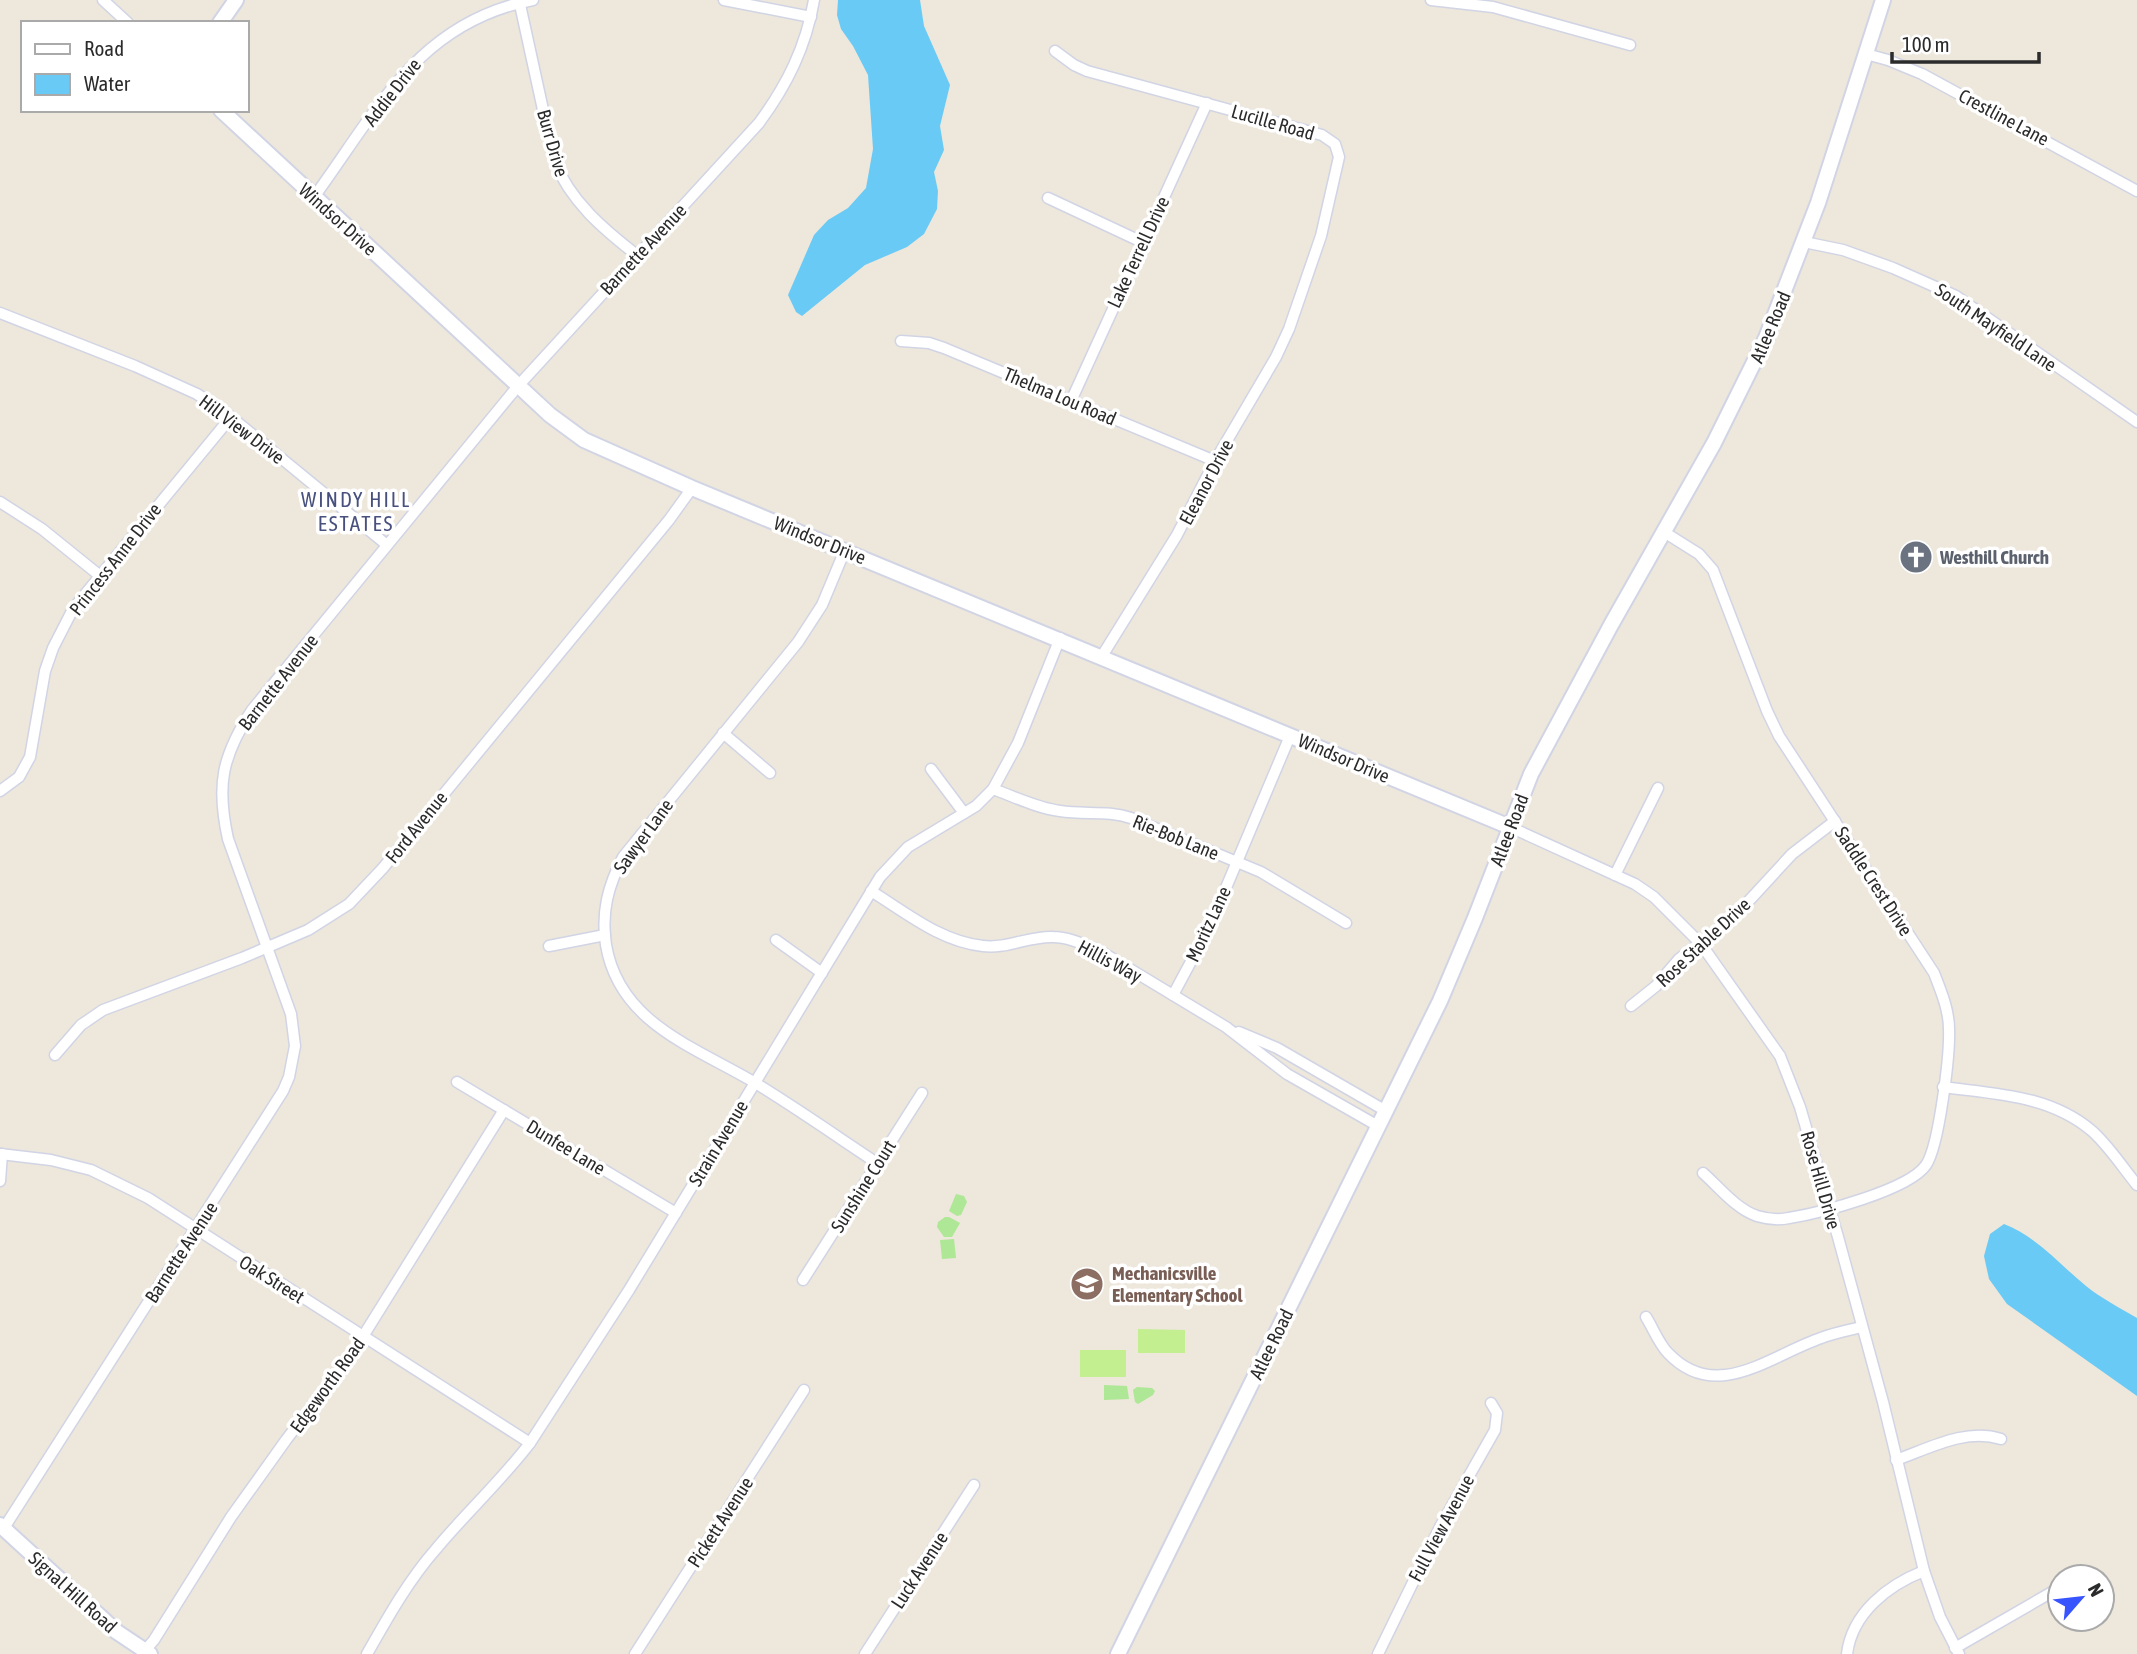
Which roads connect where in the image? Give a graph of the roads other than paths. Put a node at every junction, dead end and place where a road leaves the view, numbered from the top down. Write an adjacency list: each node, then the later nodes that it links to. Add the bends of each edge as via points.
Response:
1 (103, 0): 10 (street)
2 (236, 0): 11 (main road)
3 (533, 0): 8 (street, Addie Drive)
4 (724, 0): 9 (street)
5 (814, 0): 9 (street, Barnette Avenue)
6 (1431, 0): 12 (street, via 1493,7)
7 (1883, 0): 14 (main road, Atlee Road)
8 (520, 1): 18 (street, Addie Drive, via 461,25 425,51 391,89); 22 (street, Burr Drive, via 560,176 578,203)
9 (811, 17): 22 (street, Barnette Avenue, via 800,53 776,100)
10 (126, 21)
11 (221, 21)
12 (1630, 45)
13 (1055, 51): 15 (street, Lucille Road, via 1087,71)
14 (1866, 54): 17 (street, Crestline Lane, via 1922,74); 21 (main road, Atlee Road)
15 (1207, 103): 20 (street, Lake Terrell Drive); 23 (street, Lucille Road, via 1322,135 1338,150 1321,236)
16 (223, 112): 18 (main road, Windsor Drive)
17 (2137, 191)
18 (314, 197): 26 (main road, Windsor Drive)
19 (1048, 198): 20 (street)
20 (1142, 242): 27 (street, Lake Terrell Drive)
21 (1804, 242): 29 (street, South Mayfield Lane, via 1843,250 1956,296); 33 (main road, Atlee Road, via 1746,383)
22 (638, 256): 26 (street, Barnette Avenue)
23 (1299, 302): 30 (street, Eleanor Drive, via 1276,357)
24 (0, 313): 28 (street, Hill View Drive, via 174,382)
25 (901, 341): 27 (street, Thelma Lou Road, via 944,348)
26 (518, 386): 31 (main road, Windsor Drive, via 584,440); 34 (street, Barnette Avenue)
27 (1071, 401): 30 (street, Thelma Lou Road)
28 (231, 417): 34 (street, Hill View Drive); 36 (street, Princess Anne Drive)
29 (2137, 422)
30 (1215, 461): 38 (street, Eleanor Drive, via 1177,535)
31 (692, 488): 35 (main road, Windsor Drive); 57 (street, Ford Avenue, via 367,887 329,918)
32 (0, 502): 36 (street, via 35,523)
33 (1664, 532): 47 (street, Saddle Crest Drive, via 1699,554 1713,570 1779,736); 48 (main road, Atlee Road, via 1531,774)
34 (387, 545): 57 (street, Barnette Avenue, via 252,710 226,761 221,781 223,818)
35 (845, 550): 37 (main road, Windsor Drive); 39 (street, Sawyer Lane, via 812,622)
36 (99, 575): 45 (street, Princess Anne Drive, via 73,609 53,648 25,768)
37 (1060, 638): 38 (main road, Windsor Drive); 44 (street, Strain Avenue, via 1018,744)
38 (1102, 656): 40 (main road, Windsor Drive)
39 (723, 733): 42 (street); 53 (street, Sawyer Lane, via 623,857 605,902)
40 (1290, 736): 48 (main road, Windsor Drive); 49 (street, Moritz Lane)
41 (931, 769): 46 (street)
42 (770, 773)
43 (1658, 788): 50 (street)
44 (993, 789): 46 (street, Strain Avenue); 49 (street, Rie-Bob Lane, via 1058,811 1124,816)
45 (0, 791)
46 (964, 813): 51 (street, Strain Avenue, via 908,847)
47 (1835, 821): 55 (street, Rose Stable Drive, via 1792,854 1734,917); 65 (street, Saddle Crest Drive, via 1943,994 1949,1029)
48 (1510, 827): 50 (street, Rose Hill Drive); 68 (main road, Atlee Road, via 1440,1000)
49 (1237, 862): 52 (street, Rie-Bob Lane); 59 (street, Moritz Lane)
50 (1615, 875): 55 (street, Rose Hill Drive, via 1654,897)
51 (871, 891): 58 (street, Strain Avenue); 59 (street, Hillis Way, via 932,929 970,944 1001,946 1053,937 1081,943)
52 (1346, 922)
53 (605, 935): 56 (street); 64 (street, Sawyer Lane, via 619,984 633,1005 661,1028)
54 (776, 940): 58 (street)
55 (1701, 944): 60 (street, Rose Stable Drive); 75 (street, Rose Hill Drive, via 1780,1056)
56 (550, 946)
57 (268, 947): 62 (street, Ford Avenue, via 103,1010 81,1024); 77 (street, Barnette Avenue, via 291,1014 293,1062 283,1091)
58 (822, 973): 64 (street, Strain Avenue)
59 (1173, 996): 61 (street, Hillis Way)
60 (1631, 1006)
61 (1226, 1027): 68 (street, Hillis Way, via 1277,1048); 69 (street, Hillis Way, via 1287,1074)
62 (55, 1055)
63 (457, 1082): 67 (street, Dunfee Lane)
64 (754, 1083): 71 (street, Sawyer Lane); 76 (street, Strain Avenue)
65 (1943, 1087): 74 (street, via 2058,1108 2094,1132); 75 (street, Saddle Crest Drive, via 1935,1147 1920,1172 1900,1185)
66 (922, 1093): 71 (street, Sunshine Court)
67 (504, 1110): 76 (street, Dunfee Lane); 81 (street, Edgeworth Road)
68 (1386, 1111): 69 (main road, Atlee Road)
69 (1378, 1126): 96 (main road, Atlee Road)
70 (1, 1154): 73 (street); 77 (street, Oak Street, via 91,1170 148,1198)
71 (877, 1163): 78 (street, Sunshine Court)
72 (1703, 1172): 75 (street, Saddle Crest Drive, via 1755,1215 1787,1219)
73 (0, 1181)
74 (2137, 1185)
75 (1830, 1208): 80 (street, Rose Hill Drive)
76 (676, 1213): 85 (street, Strain Avenue)
77 (196, 1230): 81 (street, Oak Street); 88 (street, Barnette Avenue)
78 (803, 1280)
79 (1646, 1317): 80 (street, via 1667,1353 1700,1374 1718,1377 1745,1372 1821,1338)
80 (1862, 1327): 86 (street, Rose Hill Drive)
81 (363, 1336): 85 (street, Oak Street); 92 (street, Edgeworth Road, via 231,1517)
82 (804, 1390): 94 (street, Pickett Avenue)
83 (1491, 1403): 97 (street, Full View Avenue, via 1497,1413 1495,1430 1440,1527)
84 (2001, 1438): 86 (street, via 1962,1436)
85 (530, 1443): 93 (street, Strain Avenue, via 409,1583)
86 (1896, 1460): 89 (street, Rose Hill Drive)
87 (974, 1485): 95 (street, Luck Avenue)
88 (2, 1527): 92 (main road, Signal Hill Road)
89 (1923, 1571): 91 (street, Rose Hill Drive); 98 (street, via 1897,1583 1872,1603 1852,1633)
90 (2046, 1596): 91 (street)
91 (1957, 1651)
92 (145, 1653)
93 (367, 1654)
94 (635, 1654)
95 (866, 1654)
96 (1118, 1654)
97 (1378, 1654)
98 (1847, 1654)

